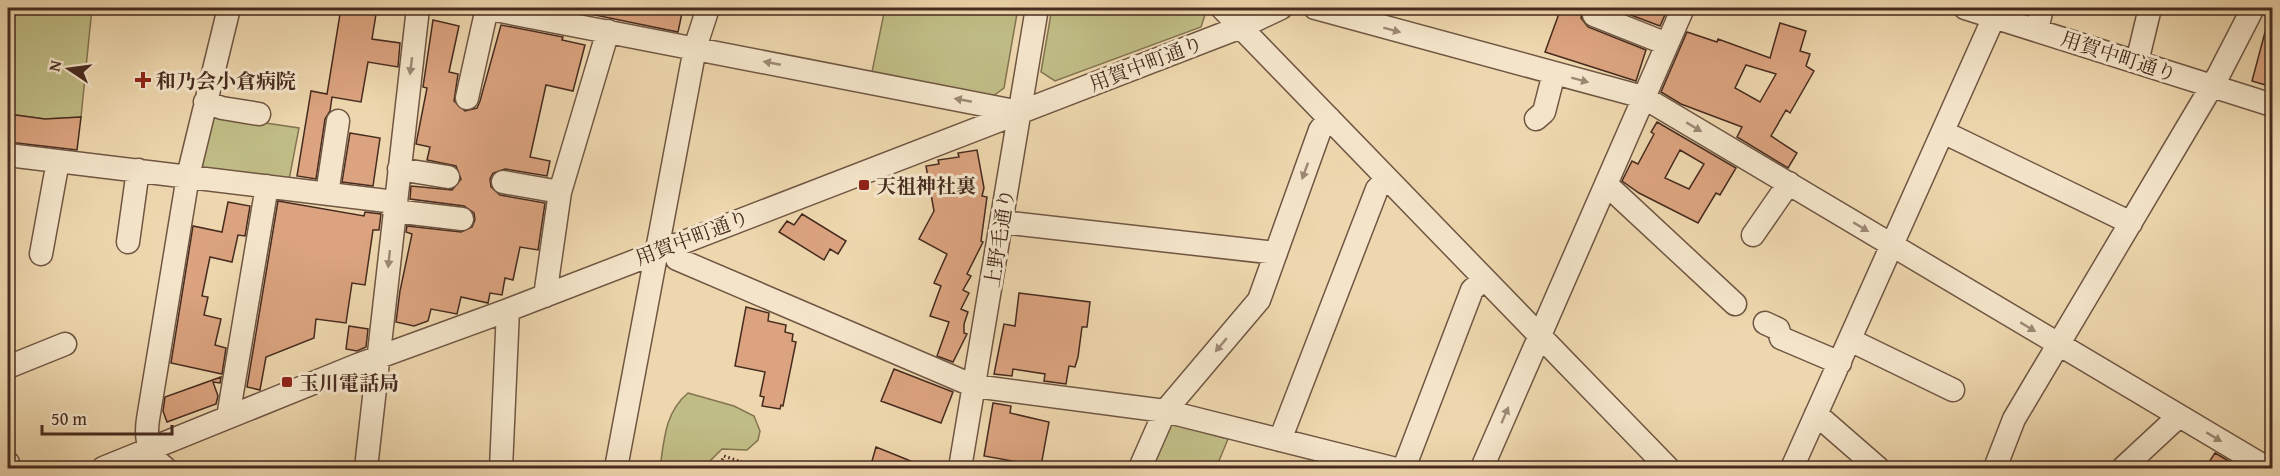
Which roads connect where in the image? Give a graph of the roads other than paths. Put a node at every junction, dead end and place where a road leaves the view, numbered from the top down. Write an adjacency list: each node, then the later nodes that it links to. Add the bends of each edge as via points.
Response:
1 (229, 8): 26 (street)
2 (418, 8): 36 (street, one-way to 36)
3 (486, 8): 18 (street); 24 (street)
4 (708, 8): 20 (street)
5 (1037, 8): 28 (street, 上野毛通り)
6 (1222, 8): 16 (street)
7 (1281, 8): 16 (street, 用賀中町通り)
8 (1315, 8): 22 (street, one-way to 22)
9 (1683, 8): 19 (street)
10 (1965, 8): 15 (street, 用賀中町通り)
11 (2042, 8): 17 (street)
12 (2150, 8): 21 (street)
13 (2253, 8): 23 (street)
14 (1594, 15): 19 (street)
15 (1994, 17): 17 (street, 用賀中町通り); 33 (street)
16 (1241, 27): 28 (street, 用賀中町通り); 30 (street)
17 (2037, 30): 21 (street, 用賀中町通り)
18 (608, 31): 20 (street); 45 (street)
19 (1667, 44): 25 (street)
20 (696, 48): 28 (street, one-way to 20); 54 (street)
21 (2137, 62): 23 (street, 用賀中町通り)
22 (1554, 73): 25 (street, one-way to 25); 31 (street, via 1544,112)
23 (2212, 86): 27 (street, 用賀中町通り); 50 (street)
24 (467, 98)
25 (1643, 98): 42 (street, one-way to 42); 43 (street)
26 (205, 102): 29 (street); 38 (street)
27 (2272, 105)
28 (1020, 112): 49 (street, 上野毛通り); 54 (street, 用賀中町通り)
29 (259, 114)
30 (1329, 118): 40 (street); 55 (street, one-way to 55, via 1320,130)
31 (1536, 119)
32 (338, 122): 46 (street)
33 (1942, 132): 50 (street); 53 (street)
34 (8, 154): 35 (street)
35 (58, 160): 37 (street); 56 (street)
36 (399, 169): 39 (street); 47 (street)
37 (138, 170): 38 (street); 52 (street)
38 (188, 176): 44 (street); 76 (street, via 148,419)
39 (448, 177)
40 (1387, 179): 57 (street); 75 (street, via 1377,189)
41 (503, 182): 45 (street)
42 (1789, 183): 51 (street); 53 (street, one-way to 53)
43 (1607, 185): 59 (street); 62 (street)
44 (267, 186): 46 (street); 74 (street)
45 (560, 192): 58 (street)
46 (327, 194): 47 (street)
47 (395, 206): 48 (street); 66 (street, one-way to 66)
48 (462, 219)
49 (1002, 222): 55 (street); 69 (street, 上野毛通り)
50 (2131, 223): 65 (street)
51 (1753, 235)
52 (128, 242)
53 (1892, 246): 63 (street); 65 (street, one-way to 65)
54 (664, 248): 58 (street, 用賀中町通り); 69 (street, via 677,259); 83 (street)
55 (1276, 253): 71 (street, one-way to 71, via 1259,300)
56 (42, 254)
57 (1484, 279): 62 (street); 87 (street, via 1473,290)
58 (545, 296): 60 (street, 用賀中町通り)
59 (1735, 304)
60 (508, 310): 66 (street, 用賀中町通り); 82 (street)
61 (1766, 323): 67 (street, via 1778,329 1781,338)
62 (1539, 335): 88 (street, one-way to 62); 89 (street)
63 (1850, 340): 67 (street); 70 (street)
64 (65, 344): 68 (street)
65 (2058, 345): 73 (street); 92 (street, via 2014,419)
66 (380, 357): 74 (street, 用賀中町通り); 81 (street)
67 (1840, 363): 72 (street)
68 (8, 367)
69 (975, 386): 71 (street); 84 (street, 上野毛通り)
70 (1953, 390)
71 (1166, 411): 75 (street); 85 (street)
72 (1816, 414): 90 (street); 91 (street)
73 (2179, 416): 93 (street); 94 (street, one-way to 94)
74 (228, 417): 76 (street, 用賀中町通り)
75 (1280, 440): 86 (street)
76 (149, 449): 79 (street, 用賀中町通り); 80 (street, via 156,462)
77 (8, 464): 78 (street)
78 (9, 468)
79 (103, 468)
80 (165, 468)
81 (366, 468)
82 (501, 468)
83 (616, 468)
84 (960, 468)
85 (1140, 468)
86 (1392, 468)
87 (1404, 468)
88 (1482, 468)
89 (1668, 468)
90 (1792, 468)
91 (1878, 468)
92 (1995, 468)
93 (2123, 468)
94 (2267, 468)

